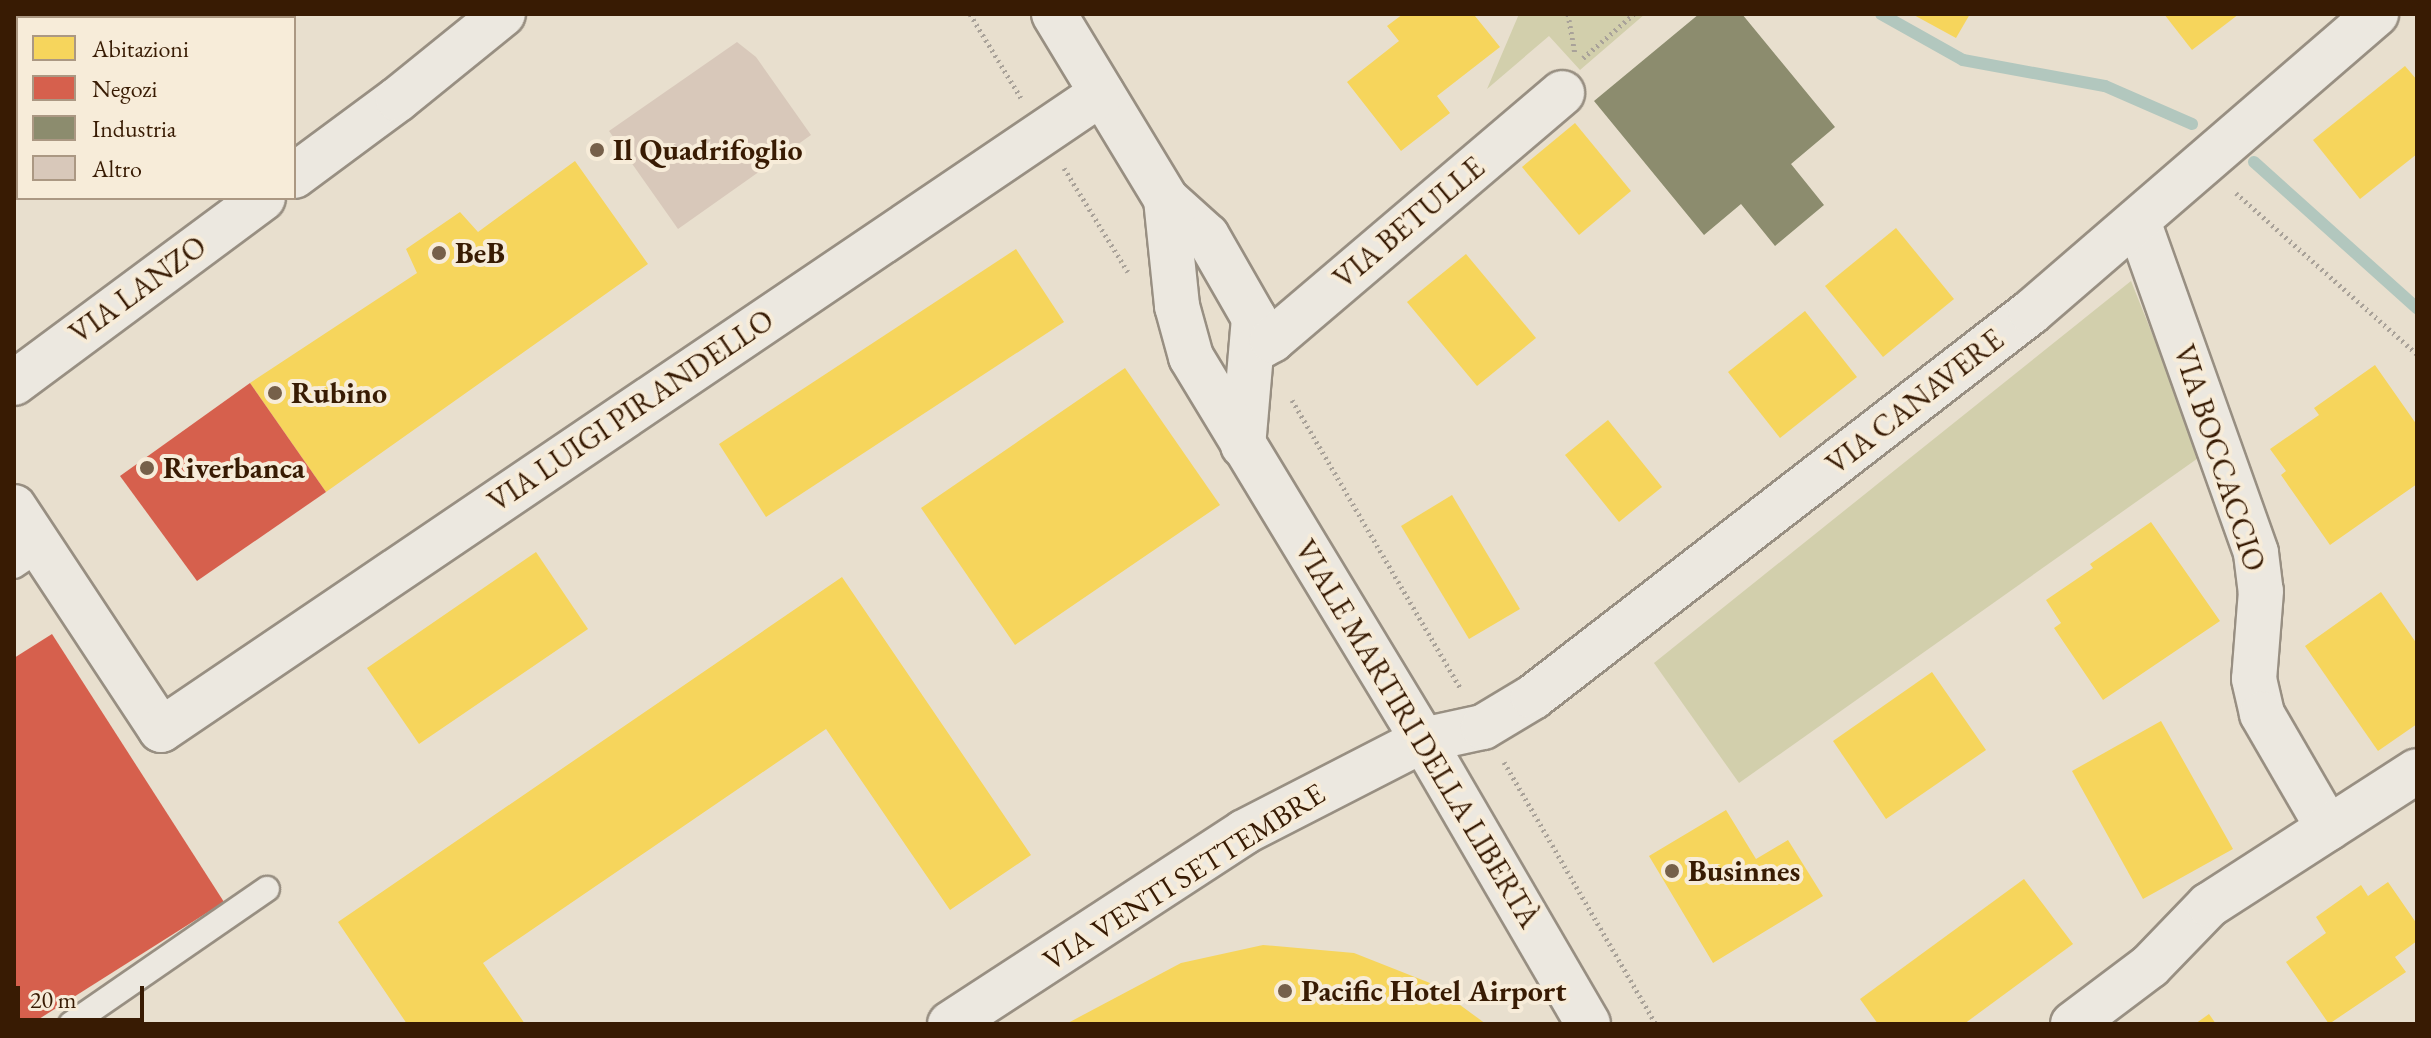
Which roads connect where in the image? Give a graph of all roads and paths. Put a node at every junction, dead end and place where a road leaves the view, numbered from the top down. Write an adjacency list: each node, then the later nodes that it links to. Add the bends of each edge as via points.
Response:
1 (503, 14): 9 (street)
2 (1054, 14): 6 (street, VIALE MARTIRI DELLA LIBERTÀ)
3 (1568, 14): 4 (path, via 1577,63)
4 (1634, 14)
5 (2376, 14): 8 (street, VIA CANAVERE)
6 (1102, 93): 10 (street, VIALE MARTIRI DELLA LIBERTÀ); 18 (street, VIA LUIGI PIRANDELLO, via 161,730)
7 (1562, 93): 13 (street, VIA BETULLE)
8 (2203, 164): 12 (street, VIA CANAVERE); 14 (path)
9 (296, 175)
10 (1166, 199): 13 (street, VIALE MARTIRI DELLA LIBERTÀ, via 1207,236 1254,318); 16 (street, VIALE MARTIRI DELLA LIBERTÀ, via 1177,306 1191,357)
11 (260, 200): 15 (street, VIA LANZO)
12 (2138, 221): 19 (street, VIA CANAVERE, via 2031,312 1533,697 1483,727); 21 (street, VIA BOCCACCIO, via 2256,553 2261,591 2254,679 2262,714)
13 (1254, 350): 16 (street, VIALE MARTIRI DELLA LIBERTÀ)
14 (2417, 354)
15 (14, 383)
16 (1243, 446): 19 (street, VIALE MARTIRI DELLA LIBERTÀ)
17 (14, 507): 18 (street)
18 (28, 557)
19 (1423, 740): 24 (street, VIA VENTI SETTEMBRE, via 1244,832); 25 (street, VIALE MARTIRI DELLA LIBERTÀ)
20 (2417, 771): 21 (street)
21 (2328, 828): 26 (street, via 2209,905 2150,966)
22 (267, 889): 23 (lane)
23 (71, 1024)
24 (950, 1024)
25 (1588, 1024)
26 (2073, 1024)

